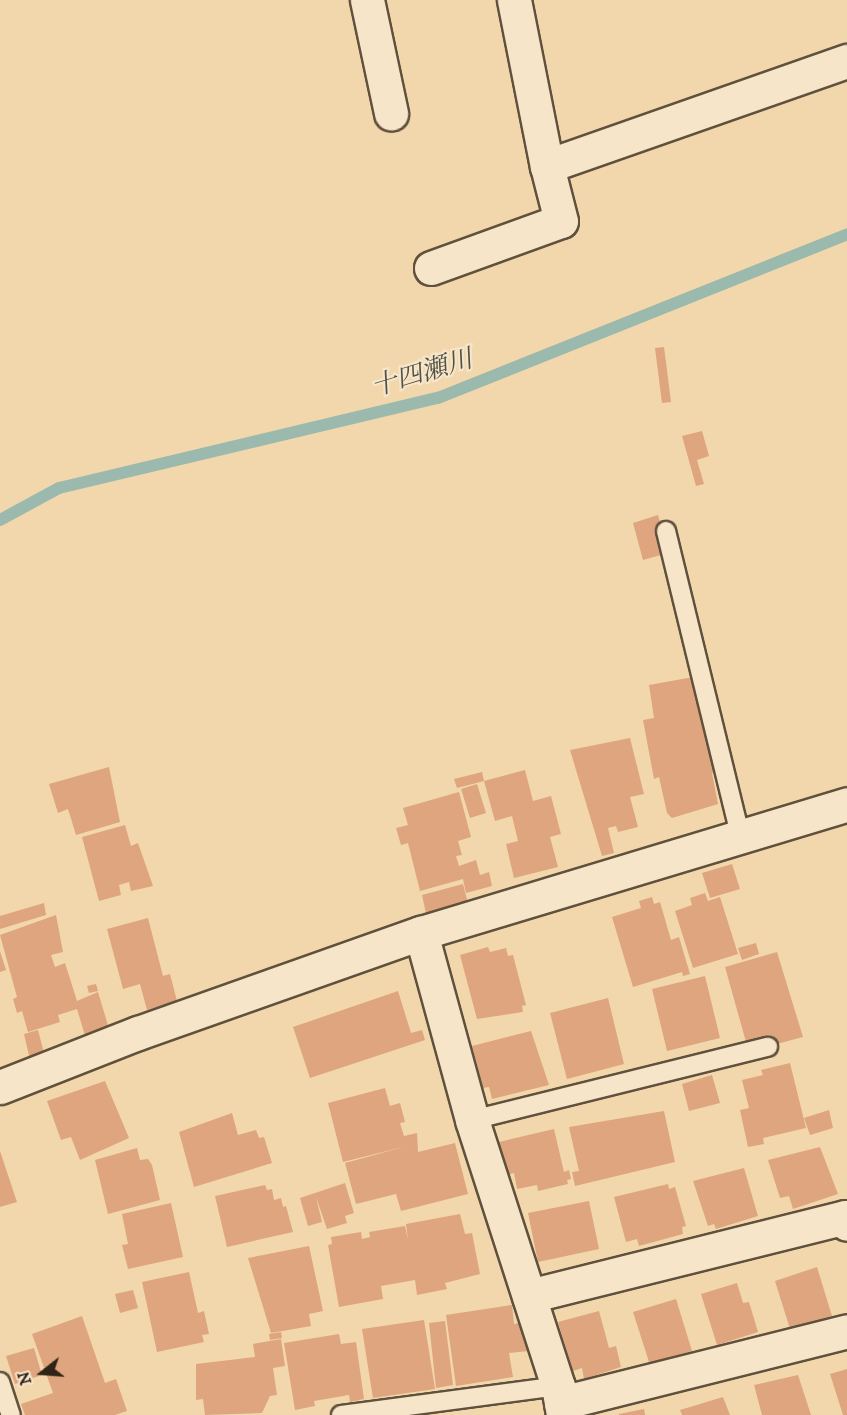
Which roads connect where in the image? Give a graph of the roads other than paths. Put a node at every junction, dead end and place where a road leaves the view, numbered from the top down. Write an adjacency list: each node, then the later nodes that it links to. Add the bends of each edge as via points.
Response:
1 (367, 0): 4 (street)
2 (513, 0): 5 (street)
3 (847, 61): 5 (street)
4 (392, 113)
5 (546, 166): 6 (street, via 561,220)
6 (431, 268)
7 (666, 531): 9 (lane)
8 (847, 804): 9 (street)
9 (740, 835): 10 (street)
10 (421, 933): 12 (street, via 138,1033); 13 (street)
11 (768, 1047): 13 (lane)
12 (0, 1087)
13 (472, 1120): 15 (street)
14 (847, 1224): 15 (street, via 845,1217)
15 (529, 1296): 18 (street)
16 (847, 1331): 18 (street)
17 (0, 1382): 19 (lane)
18 (561, 1401): 20 (lane)
19 (11, 1415)
20 (342, 1415)

